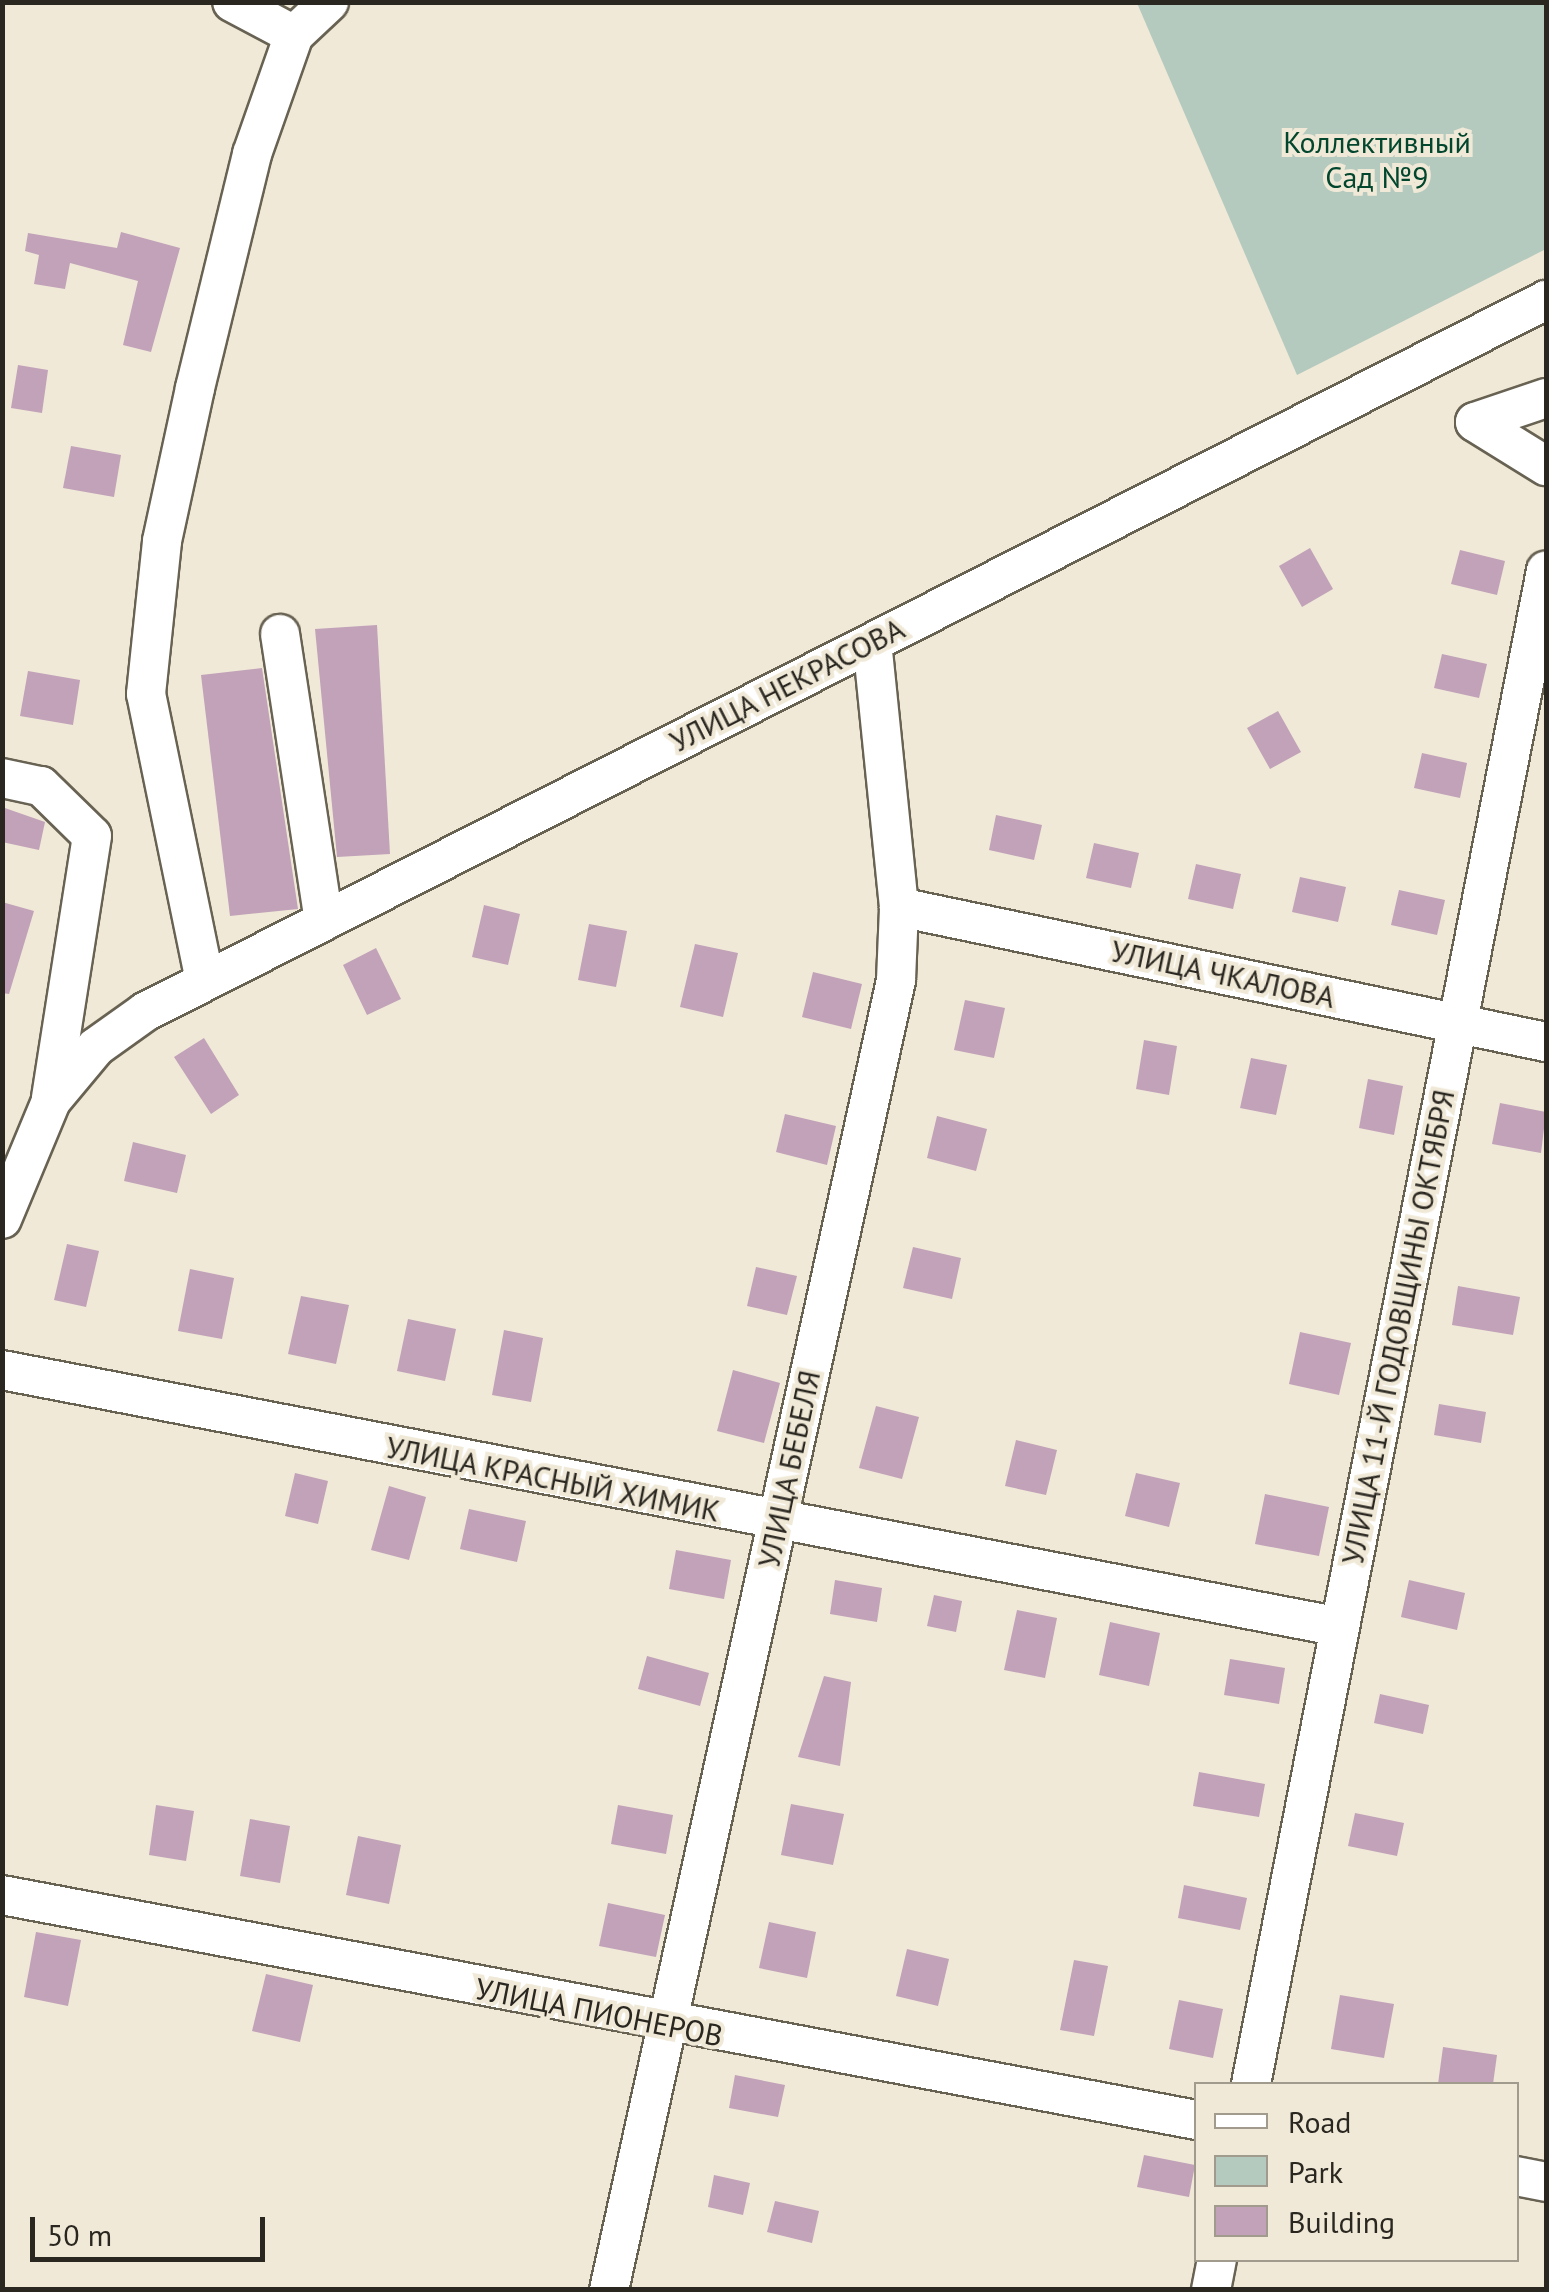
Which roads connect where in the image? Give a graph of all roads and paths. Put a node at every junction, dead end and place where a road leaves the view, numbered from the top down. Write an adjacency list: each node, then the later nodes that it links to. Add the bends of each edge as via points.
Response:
1 (232, 2): 3 (street)
2 (329, 2): 3 (street)
3 (294, 34): 13 (street, via 252,154 195,388 162,540 146,694)
4 (1546, 300): 9 (street, УЛИЦА НЕКРАСОВА)
5 (1546, 398): 6 (street, via 1475,422)
6 (1546, 466)
7 (1546, 570): 14 (street, УЛИЦА 11-Й ГОДОВЩИНЫ ОКТЯБРЯ)
8 (280, 634): 12 (street)
9 (872, 642): 11 (street, УЛИЦА БЕБЕЛЯ); 12 (street, УЛИЦА НЕКРАСОВА)
10 (2, 778): 16 (street, УЛИЦА НЕКРАСОВА, via 41,786 92,836)
11 (899, 907): 14 (street, УЛИЦА ЧКАЛОВА); 19 (street, УЛИЦА БЕБЕЛЯ, via 896,980)
12 (324, 921): 13 (street, УЛИЦА НЕКРАСОВА)
13 (205, 982): 16 (street, УЛИЦА НЕКРАСОВА, via 96,1047)
14 (1457, 1023): 15 (street, УЛИЦА ЧКАЛОВА); 20 (street, УЛИЦА 11-Й ГОДОВЩИНЫ ОКТЯБРЯ)
15 (1546, 1042)
16 (51, 1102): 17 (street, УЛИЦА НЕКРАСОВА)
17 (2, 1219)
18 (2, 1370): 19 (street, УЛИЦА КРАСНЫЙ ХИМИК)
19 (777, 1524): 20 (street, УЛИЦА КРАСНЫЙ ХИМИК); 22 (street, УЛИЦА БЕБЕЛЯ)
20 (1340, 1627): 23 (street, УЛИЦА 11-Й ГОДОВЩИНЫ ОКТЯБРЯ)
21 (2, 1896): 22 (street, УЛИЦА ПИОНЕРОВ)
22 (667, 2026): 24 (street, УЛИЦА ПИОНЕРОВ); 28 (street, УЛИЦА БЕБЕЛЯ)
23 (1251, 2082)
24 (1194, 2120)
25 (1519, 2177): 26 (street)
26 (1546, 2182)
27 (1217, 2262): 29 (street)
28 (609, 2290)
29 (1211, 2290)

